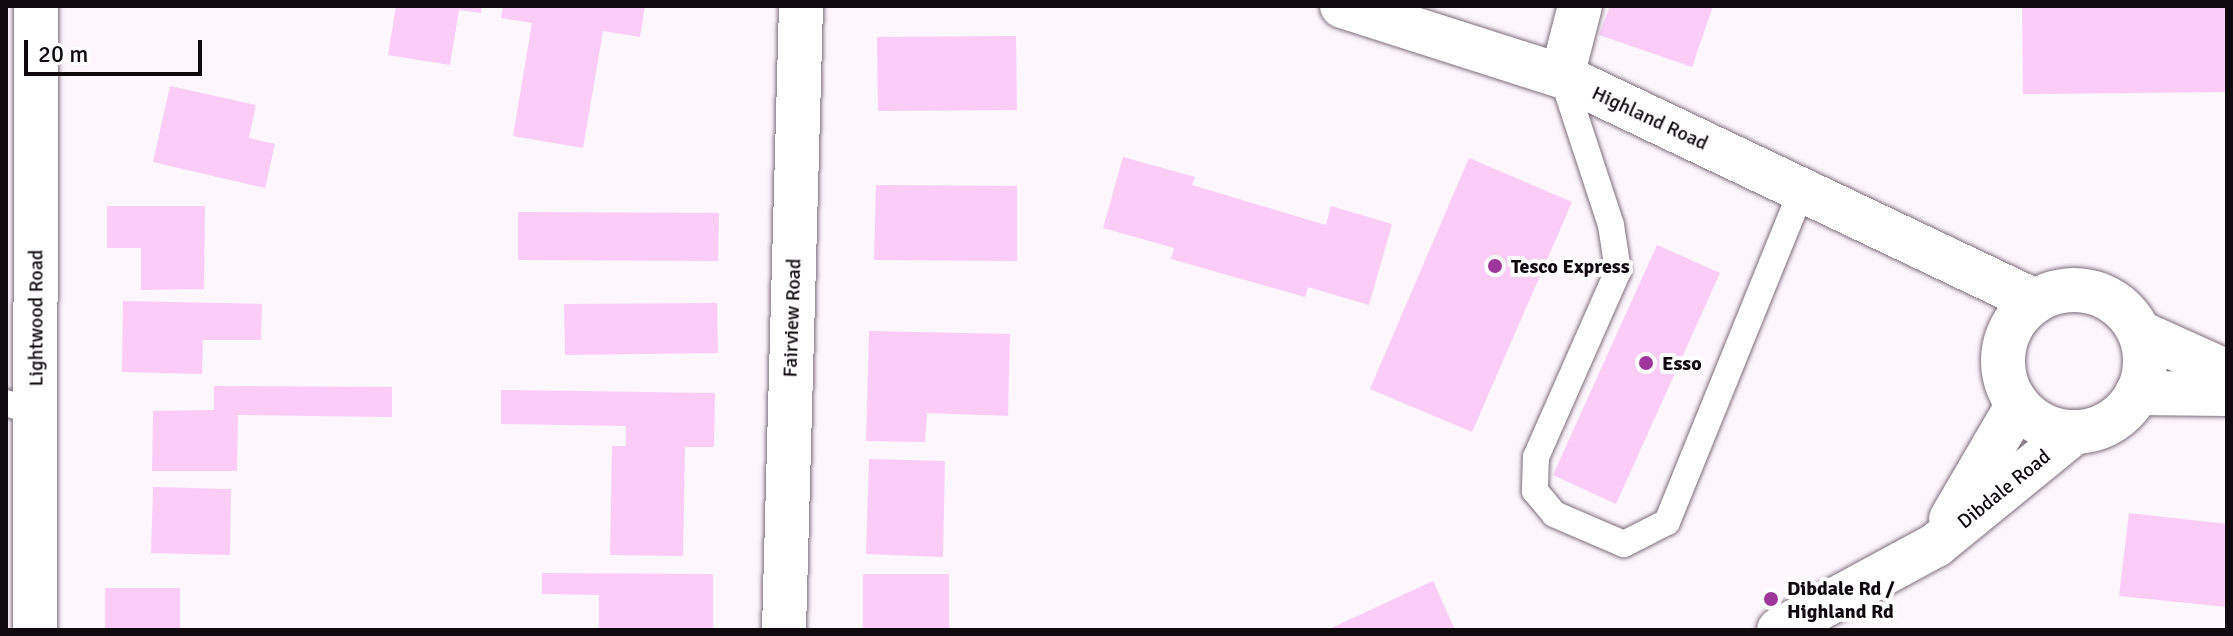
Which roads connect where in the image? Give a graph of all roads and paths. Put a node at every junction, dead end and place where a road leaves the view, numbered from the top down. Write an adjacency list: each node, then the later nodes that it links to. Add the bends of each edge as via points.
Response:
1 (36, 6): 13 (street, Lightwood Road)
2 (801, 6): 17 (street, Fairview Road)
3 (1342, 6): 5 (street, Highland Road)
4 (1580, 6): 5 (street)
5 (1562, 76): 6 (street, Highland Road); 6 (lane, via 1611,225 1618,271 1536,457 1535,491 1554,514 1624,544 1667,522)
6 (1802, 190): 7 (street, Highland Road, via 1946,259)
7 (2021, 316): 8 (street, via 2058,291 2099,294 2128,313); 12 (street, via 2002,355 2005,385)
8 (2143, 334): 9 (street); 10 (street, via 2148,364)
9 (2227, 372)
10 (2137, 393): 11 (street); 14 (street, via 2121,415 2100,428)
11 (2227, 394)
12 (2017, 406): 14 (street, via 2047,428); 15 (street, Dibdale Road)
13 (21, 408): 16 (street, Lightwood Road)
14 (2072, 434): 15 (street, Dibdale Road)
15 (1936, 545): 18 (street, Dibdale Road)
16 (35, 630)
17 (784, 630)
18 (1779, 630)

